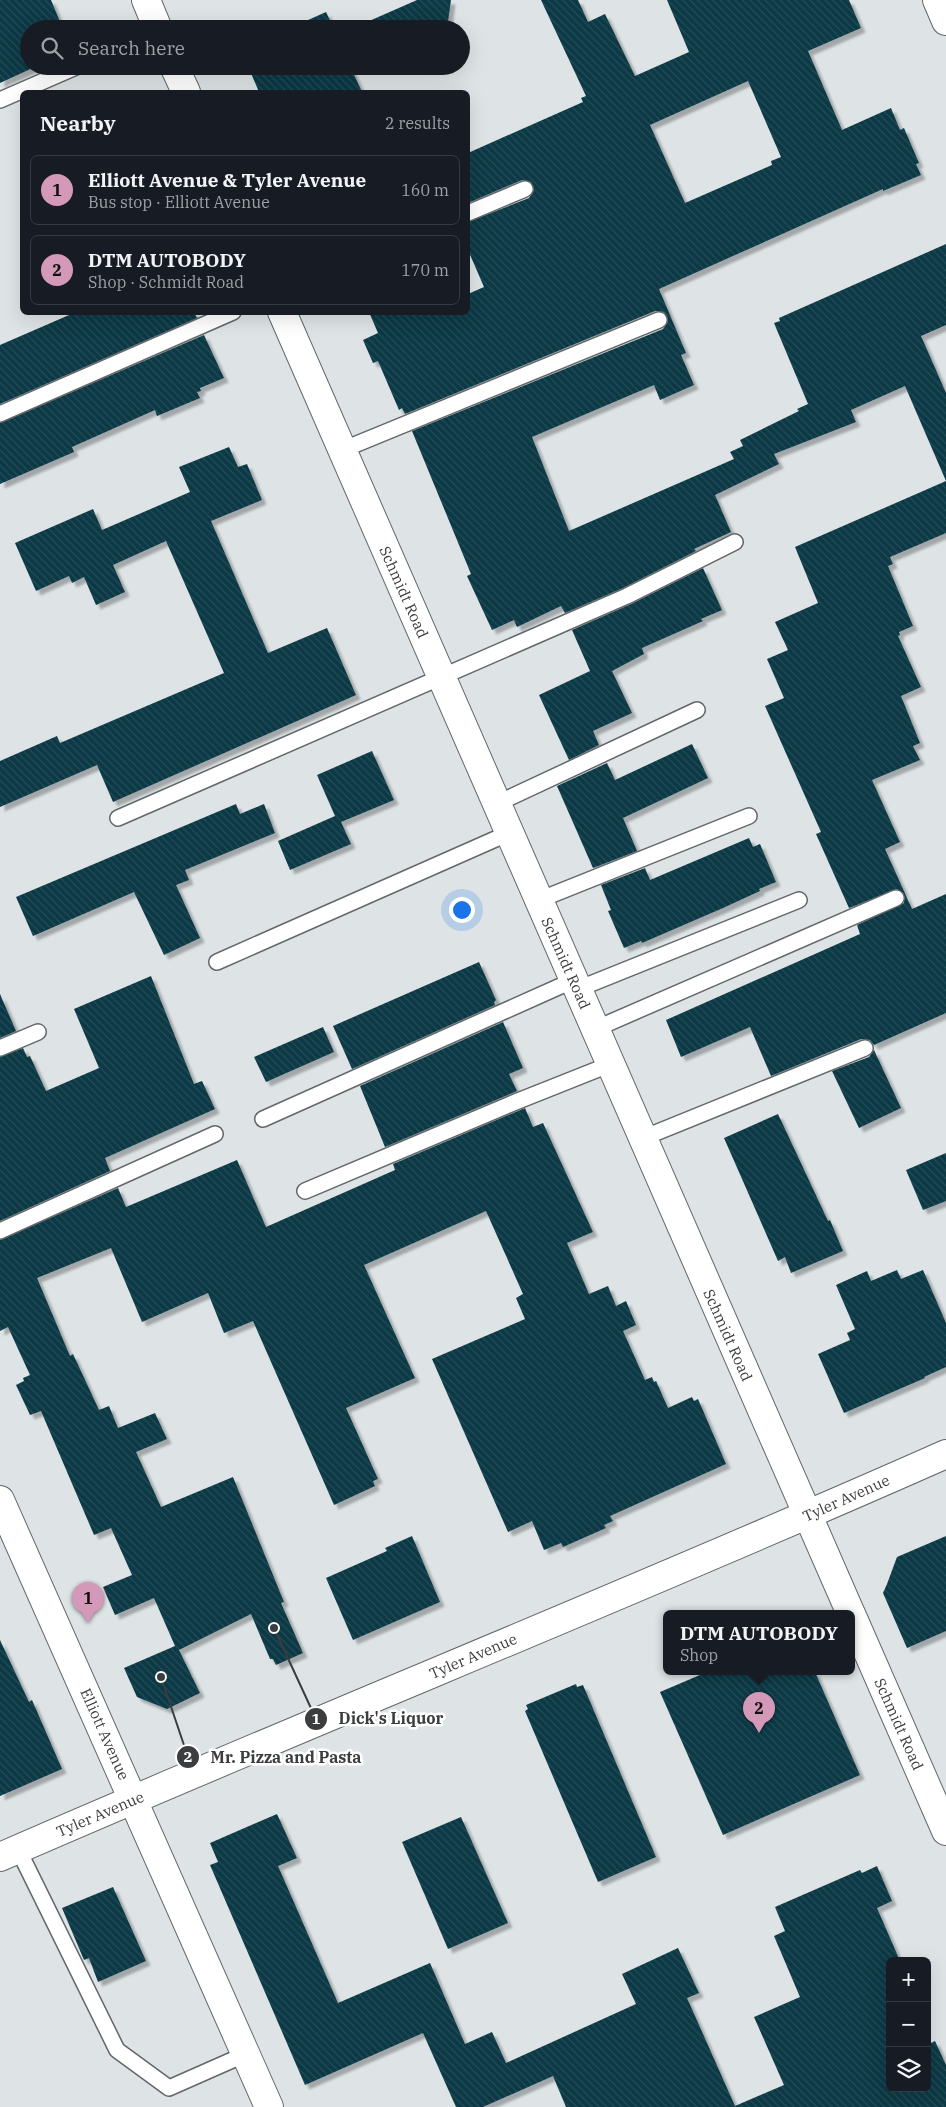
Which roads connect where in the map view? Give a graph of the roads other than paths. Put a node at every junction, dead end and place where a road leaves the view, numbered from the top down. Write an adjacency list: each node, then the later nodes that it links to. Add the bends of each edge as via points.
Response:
1 (146, 0): 2 (street)
2 (154, 20)
3 (57, 75): 5 (lane)
4 (178, 75): 6 (street)
5 (23, 90)
6 (185, 90)
7 (20, 91): 8 (lane)
8 (0, 100)
9 (525, 189): 10 (lane)
10 (470, 212)
11 (227, 315): 14 (lane)
12 (283, 315): 15 (street, Schmidt Road)
13 (659, 320): 15 (lane)
14 (0, 414)
15 (342, 450): 17 (street, Schmidt Road)
16 (735, 542): 17 (lane, via 627,596)
17 (441, 677): 19 (street, Schmidt Road); 21 (lane)
18 (697, 710): 19 (lane)
19 (496, 804): 22 (street, Schmidt Road)
20 (749, 816): 24 (lane)
21 (118, 818)
22 (509, 833): 24 (street, Schmidt Road); 26 (lane)
23 (896, 898): 28 (lane)
24 (539, 900): 27 (street, Schmidt Road)
25 (799, 900): 27 (lane)
26 (217, 962)
27 (576, 984): 28 (street, Schmidt Road); 33 (lane)
28 (595, 1029): 32 (street, Schmidt Road)
29 (38, 1032): 30 (lane)
30 (0, 1048)
31 (865, 1048): 35 (lane)
32 (611, 1064): 35 (street, Schmidt Road); 36 (lane)
33 (263, 1119)
34 (215, 1134): 37 (lane)
35 (643, 1138): 40 (street, Schmidt Road)
36 (305, 1191)
37 (0, 1231)
38 (946, 1454): 40 (street, Tyler Avenue)
39 (0, 1500): 43 (street, Elliott Avenue)
40 (807, 1516): 41 (street, Schmidt Road); 43 (street, Tyler Avenue)
41 (849, 1610)
42 (855, 1624): 44 (street, Schmidt Road)
43 (134, 1799): 45 (street, Tyler Avenue); 46 (street, Elliott Avenue)
44 (946, 1831)
45 (9, 1853): 46 (lane, via 117,2050 170,2088)
46 (246, 2054): 47 (street, Elliott Avenue)
47 (269, 2107)

